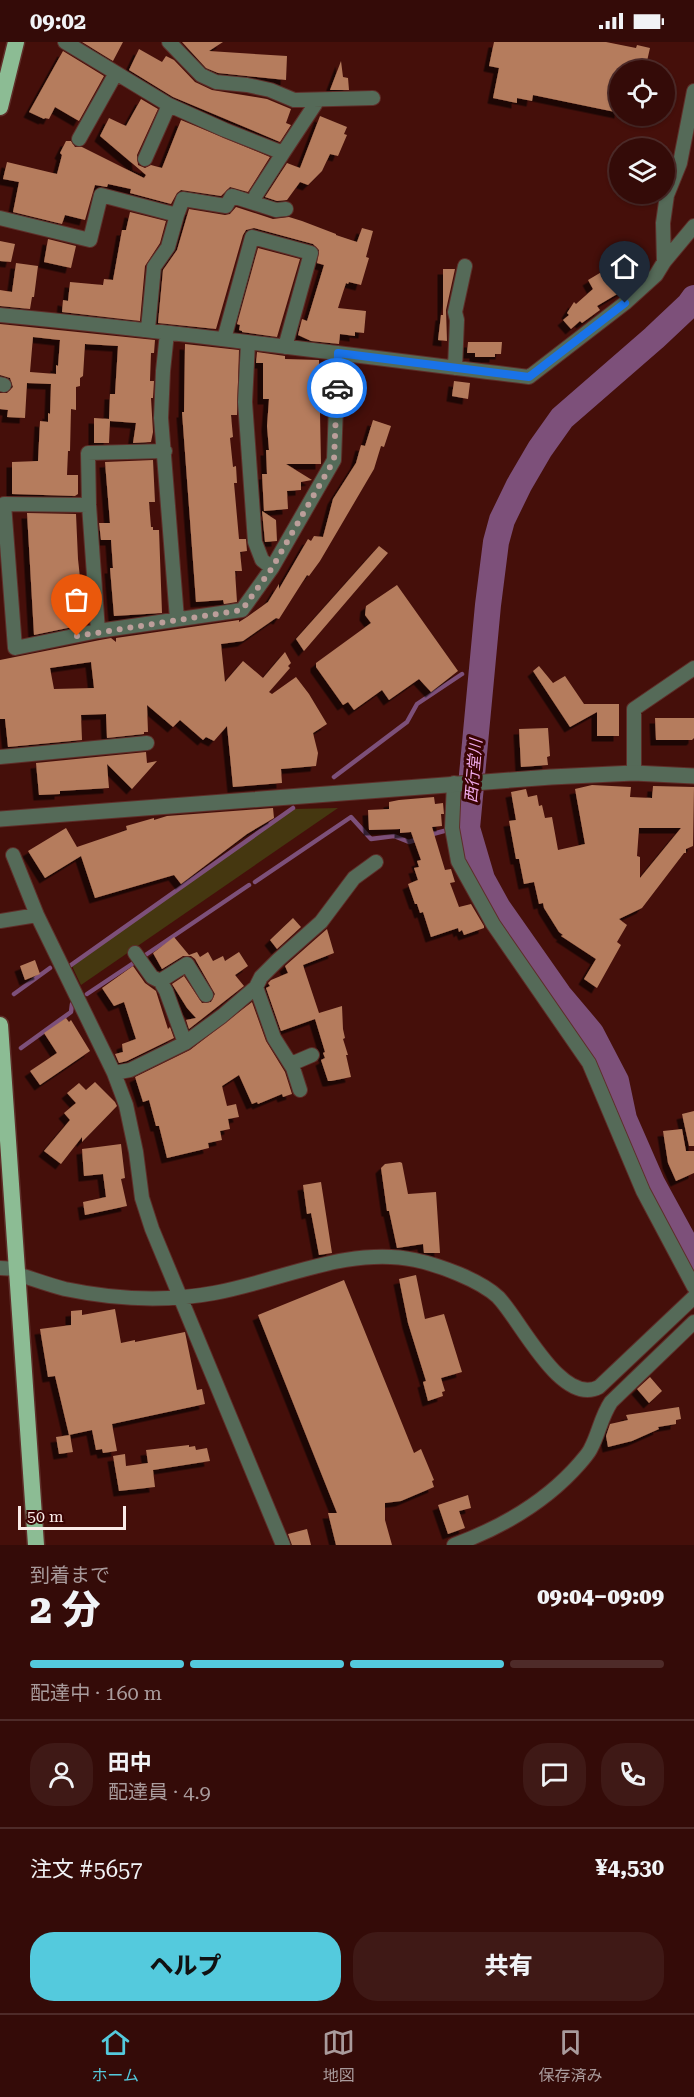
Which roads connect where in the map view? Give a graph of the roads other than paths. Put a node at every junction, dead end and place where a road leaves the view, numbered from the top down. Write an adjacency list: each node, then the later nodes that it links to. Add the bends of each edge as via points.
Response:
1 (15, 42): 7 (highway)
2 (65, 42): 4 (street)
3 (169, 42): 8 (street, via 201,75 216,82 270,90 294,100)
4 (117, 73): 9 (street); 10 (street)
5 (694, 91): 18 (street, via 680,163 667,195)
6 (373, 98): 8 (street)
7 (1, 99)
8 (318, 100): 11 (street)
9 (169, 105): 11 (street); 12 (street)
10 (79, 139)
11 (283, 153): 13 (street)
12 (145, 159)
13 (256, 195)
14 (286, 209): 15 (street, via 276,210 232,196 226,206 183,199)
15 (177, 215): 16 (street, via 101,195 90,240); 21 (street, via 168,247 154,267)
16 (0, 218)
17 (694, 226): 18 (street)
18 (664, 262): 27 (street, via 656,275 625,303 529,377)
19 (465, 266): 27 (street, via 455,312)
20 (0, 315): 21 (street)
21 (148, 329): 22 (street)
22 (167, 333): 23 (street); 28 (street, via 161,418)
23 (224, 339): 24 (street); 25 (street, via 252,237 311,253)
24 (248, 344): 25 (street); 30 (street, via 245,402 255,542 262,560)
25 (285, 347): 26 (street)
26 (338, 353): 27 (street); 30 (street, via 334,460)
27 (455, 368)
28 (165, 451): 29 (street, via 88,453); 32 (street)
29 (89, 505): 31 (street, via 4,504); 33 (street)
30 (272, 568): 32 (street, via 242,610)
31 (6, 575): 33 (street, via 15,648)
32 (177, 619): 33 (street)
33 (98, 631)
34 (694, 668): 37 (street, via 634,709)
35 (147, 742): 36 (street)
36 (0, 757)
37 (634, 773): 38 (street); 39 (street)
38 (694, 776)
39 (457, 783): 40 (street); 56 (street, via 452,828 459,861 493,924 589,1063 643,1191)
40 (0, 819)
41 (13, 855): 43 (street)
42 (376, 861): 47 (street, via 354,878 321,922 261,977)
43 (37, 915): 44 (street); 53 (street)
44 (0, 921)
45 (135, 953): 46 (street, via 152,977)
46 (160, 981): 48 (street, via 187,964); 50 (street)
47 (256, 987): 50 (street); 52 (street, via 273,1038)
48 (206, 995)
49 (0, 1025): 55 (highway)
50 (185, 1043): 53 (street, via 130,1070)
51 (312, 1055): 52 (street)
52 (291, 1064): 54 (street)
53 (114, 1073): 57 (street, via 126,1105 142,1198)
54 (300, 1090)
55 (11, 1270): 57 (street, via 96,1294 151,1299); 60 (highway)
56 (694, 1287)
57 (181, 1296): 58 (street, via 213,1294 336,1262 386,1256 416,1260 457,1274 498,1297 565,1382 592,1390); 61 (street)
58 (693, 1302)
59 (694, 1322): 62 (street, via 611,1402 591,1449 570,1474 536,1503 483,1534)
60 (36, 1545)
61 (283, 1545)
62 (453, 1545)

